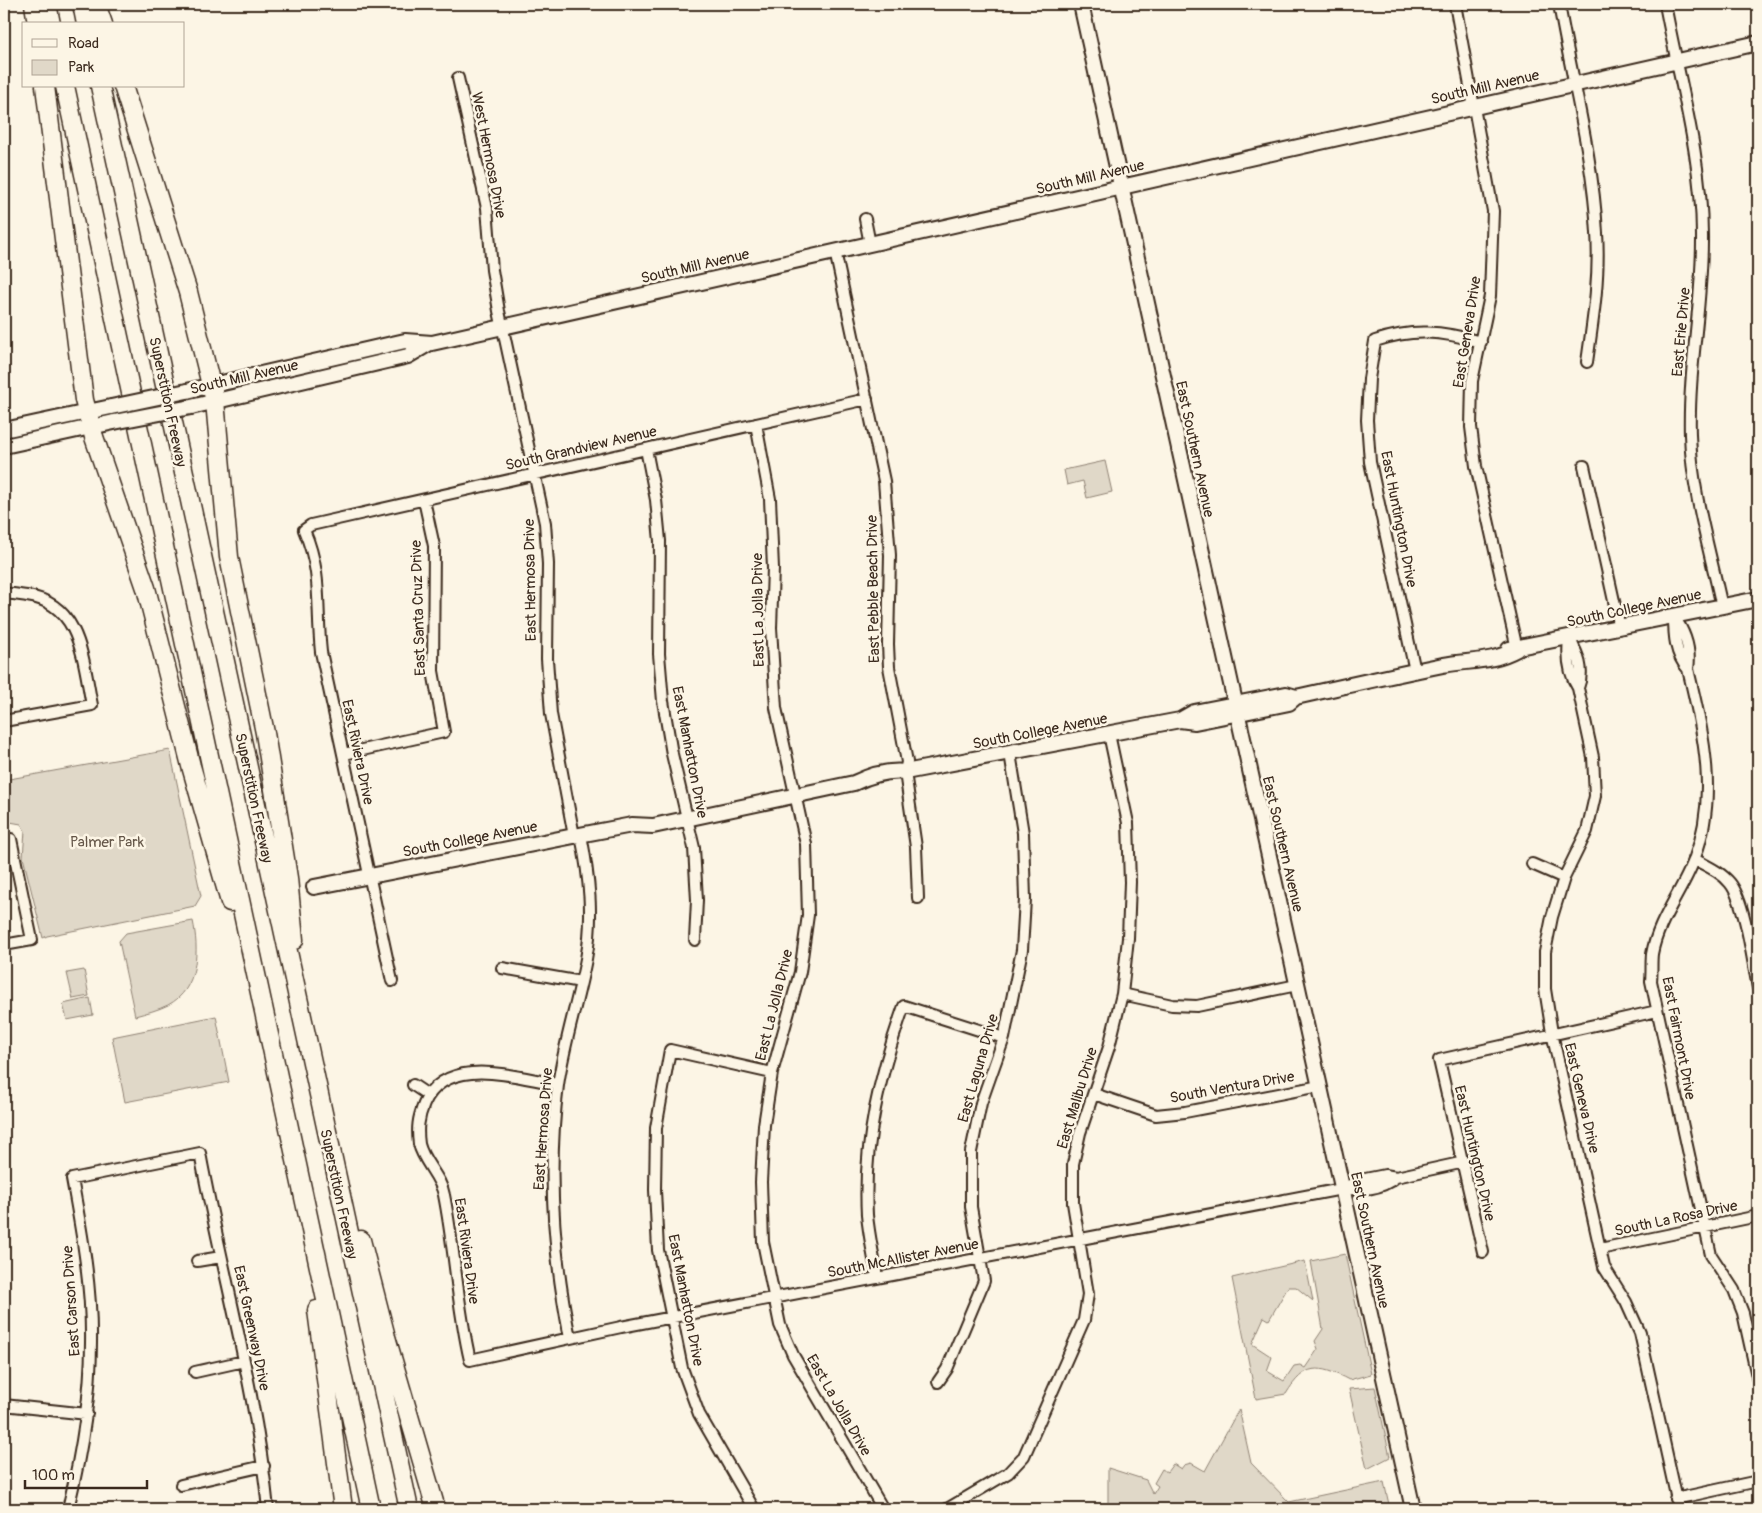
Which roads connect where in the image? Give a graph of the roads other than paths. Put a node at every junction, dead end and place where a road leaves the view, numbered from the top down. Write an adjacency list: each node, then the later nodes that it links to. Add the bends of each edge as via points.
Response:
1 (34, 4): 9 (highway)
2 (47, 4): 10 (highway)
3 (82, 4): 11 (highway)
4 (96, 4): 12 (highway)
5 (1081, 4): 22 (main road, East Southern Avenue)
6 (1455, 4): 21 (street, East Geneva Drive)
7 (1559, 4): 16 (street)
8 (1665, 4): 14 (street, East Erie Drive)
9 (37, 22)
10 (51, 22)
11 (86, 22)
12 (102, 22)
13 (1758, 43): 14 (main road, South Mill Avenue)
14 (1676, 60): 16 (main road, South Mill Avenue); 42 (street, East Erie Drive, via 1698,170 1702,234 1690,437 1696,489)
15 (458, 78): 26 (street, West Hermosa Drive, via 487,208 492,270)
16 (1573, 84): 21 (main road, South Mill Avenue); 28 (street, via 1592,175 1598,235 1596,300)
17 (45, 88): 31 (highway)
18 (65, 88): 76 (highway)
19 (100, 88): 73 (highway, Superstition Freeway)
20 (124, 88): 29 (highway, via 188,292)
21 (1473, 107): 22 (main road, South Mill Avenue); 27 (street, East Geneva Drive, via 1493,211 1490,296)
22 (1121, 187): 24 (main road, South Mill Avenue); 48 (main road, East Southern Avenue)
23 (865, 219): 24 (street)
24 (870, 244): 25 (main road, South Mill Avenue)
25 (835, 252): 26 (main road, South Mill Avenue); 30 (street, East Pebble Beach Drive)
26 (502, 326): 29 (main road, South Mill Avenue, via 430,343 405,341); 37 (street, East Hermosa Drive)
27 (1480, 342): 46 (street, East Geneva Drive, via 1472,381 1471,427 1476,466); 47 (street, East Huntington Drive, via 1433,332 1400,333 1374,341 1368,379 1370,462)
28 (1587, 362)
29 (214, 393): 31 (main road, South Mill Avenue, bridge, via 191,406 114,422); 31 (main road, South Mill Avenue, bridge, via 187,391 111,407); 73 (highway, via 229,557 274,785 288,878)
30 (867, 398): 32 (street, South Grandview Avenue); 53 (street, East Pebble Beach Drive, via 886,498 890,555 888,644 892,689 907,762)
31 (89, 420): 33 (main road, South Mill Avenue); 34 (main road, South Mill Avenue); 76 (highway, via 146,588)
32 (756, 424): 35 (street, South Grandview Avenue); 54 (street, East La Jolla Drive, via 770,499 771,628 776,708)
33 (4, 430)
34 (4, 446)
35 (646, 449): 37 (street, South Grandview Avenue); 55 (street, East Manhatton Drive, via 660,541 659,654 662,687 672,754)
36 (1584, 466): 44 (street)
37 (535, 474): 38 (street, South Grandview Avenue); 56 (street, East Hermosa Drive, via 547,536 547,658 551,714)
38 (424, 500): 39 (street, South Grandview Avenue, via 311,525); 52 (street, East Santa Cruz Drive, via 434,546 433,671 444,732)
39 (304, 530): 52 (street, East Riviera Drive, via 313,550 319,579 321,652)
40 (4, 594): 49 (street, via 38,597 61,610 78,638 92,705)
41 (1758, 599): 42 (main road, South College Avenue)
42 (1722, 606): 43 (main road, South College Avenue)
43 (1674, 617): 44 (main road, South College Avenue); 58 (street, East Fairmont Drive, via 1680,661 1688,669 1708,773 1707,808)
44 (1620, 628): 45 (main road, South College Avenue)
45 (1569, 638): 46 (main road, South College Avenue); 61 (street, East Geneva Drive, via 1577,652 1582,677 1578,688 1594,757 1595,796 1587,831)
46 (1517, 649): 47 (main road, South College Avenue, via 1480,662 1468,660)
47 (1415, 671): 48 (main road, South College Avenue, via 1296,697 1289,703)
48 (1236, 709): 50 (main road, South College Avenue, via 1194,712 1180,720); 69 (main road, East Southern Avenue)
49 (4, 721)
50 (1108, 734): 51 (main road, South College Avenue); 71 (street, East Malibu Drive, via 1128,833 1128,938)
51 (1010, 753): 53 (main road, South College Avenue); 75 (street, East Laguna Drive, via 1023,833 1025,900 1022,950)
52 (344, 754): 60 (street, East Riviera Drive)
53 (905, 772): 54 (main road, South College Avenue, via 895,779 872,784 854,783); 63 (street, East Pebble Beach Drive, via 916,846)
54 (795, 794): 55 (main road, South College Avenue, via 742,805 722,803); 77 (street, East La Jolla Drive, via 806,844 808,915 800,972)
55 (686, 815): 56 (main road, South College Avenue, via 653,817 632,825); 64 (street, East Manhatton Drive, via 694,848)
56 (578, 835): 60 (main road, South College Avenue); 68 (street, East Hermosa Drive, via 590,896 589,936)
57 (11, 839): 65 (street, via 32,940)
58 (1694, 859): 70 (street, via 1715,870 1730,884 1740,904); 72 (street, East Fairmont Drive, via 1659,930 1652,955 1651,981)
59 (1532, 864): 61 (street)
60 (369, 875): 62 (main road, South College Avenue); 67 (street, East Riviera Drive)
61 (1564, 878): 74 (street, East Geneva Drive, via 1545,952 1545,989)
62 (314, 887)
63 (918, 898)
64 (695, 940)
65 (4, 945)
66 (502, 968): 68 (street)
67 (392, 981)
68 (581, 982): 78 (street, East Hermosa Drive)
69 (1297, 985): 71 (street, via 1197,1006); 80 (main road, East Southern Avenue)
70 (1758, 988)
71 (1122, 994): 81 (street, East Malibu Drive)
72 (1657, 1011): 74 (street); 89 (street, East Fairmont Drive)
73 (303, 1027): 84 (highway, Superstition Freeway)
74 (1552, 1033): 83 (street, East Huntington Drive, via 1438,1060); 91 (street, East Geneva Drive)
75 (1004, 1038): 94 (street, East Laguna Drive, via 981,1103 971,1152 971,1206); 96 (street, via 904,1006 875,1103 868,1156 867,1215)
76 (273, 1057): 87 (highway)
77 (772, 1073): 97 (street, East La Jolla Drive, via 764,1125 761,1182 762,1242); 98 (street, East Manhatton Drive, via 670,1050 656,1128 654,1190 658,1250)
78 (558, 1084): 82 (street, via 485,1073 461,1074 440,1083); 99 (street, East Hermosa Drive, via 551,1179 560,1288)
79 (413, 1085): 82 (street)
80 (1320, 1086): 81 (street, South Ventura Drive, via 1156,1115); 86 (main road, East Southern Avenue)
81 (1094, 1094): 90 (street, East Malibu Drive, via 1073,1164 1073,1202)
82 (428, 1095): 100 (street, East Riviera Drive, via 417,1121 420,1147 444,1191 457,1295)
83 (1460, 1163): 86 (street, South McAllister Avenue, via 1396,1177 1386,1185 1363,1190); 92 (street, East Huntington Drive, via 1467,1180)
84 (333, 1164): 115 (highway, Superstition Freeway); 116 (highway, via 358,1227)
85 (72, 1179): 93 (street, East Greenway Drive, via 200,1153); 106 (street, East Carson Drive, via 85,1253 92,1342)
86 (1342, 1189): 90 (street, South McAllister Avenue); 120 (main road, East Southern Avenue)
87 (302, 1193): 113 (highway); 114 (highway)
88 (1758, 1216): 89 (street, South La Rosa Drive)
89 (1704, 1228): 91 (street, South La Rosa Drive); 103 (street, East Fairmont Drive, via 1711,1255 1734,1290 1743,1313)
90 (1081, 1239): 94 (street, South McAllister Avenue); 119 (street, East Malibu Drive, via 1088,1294 1084,1320 1024,1456 1008,1473)
91 (1600, 1249): 110 (street, East Geneva Drive, via 1610,1279 1626,1302 1640,1334)
92 (1483, 1252)
93 (221, 1256): 95 (street); 101 (street, East Greenway Drive)
94 (979, 1258): 96 (street, South McAllister Avenue); 104 (street, East Laguna Drive, via 984,1281 947,1369)
95 (198, 1261)
96 (877, 1278): 97 (street, South McAllister Avenue)
97 (774, 1298): 98 (street, South McAllister Avenue); 118 (street, East La Jolla Drive, via 780,1325 793,1355)
98 (671, 1318): 99 (street, South McAllister Avenue); 117 (street, East Manhatton Drive, via 682,1368 699,1414)
99 (570, 1338): 100 (street, South McAllister Avenue)
100 (470, 1360)
101 (244, 1361): 102 (street); 107 (street, East Greenway Drive)
102 (196, 1372)
103 (1758, 1381)
104 (938, 1382)
105 (4, 1405): 106 (street)
106 (87, 1414): 111 (street, East Carson Drive)
107 (264, 1466): 109 (street); 112 (street, East Greenway Drive)
108 (1758, 1481): 110 (street)
109 (181, 1485)
110 (1675, 1499): 121 (street, East Geneva Drive)
111 (68, 1509)
112 (268, 1509)
113 (343, 1509)
114 (371, 1509)
115 (409, 1509)
116 (436, 1509)
117 (754, 1509)
118 (883, 1509)
119 (947, 1509)
120 (1413, 1509)
121 (1679, 1509)

